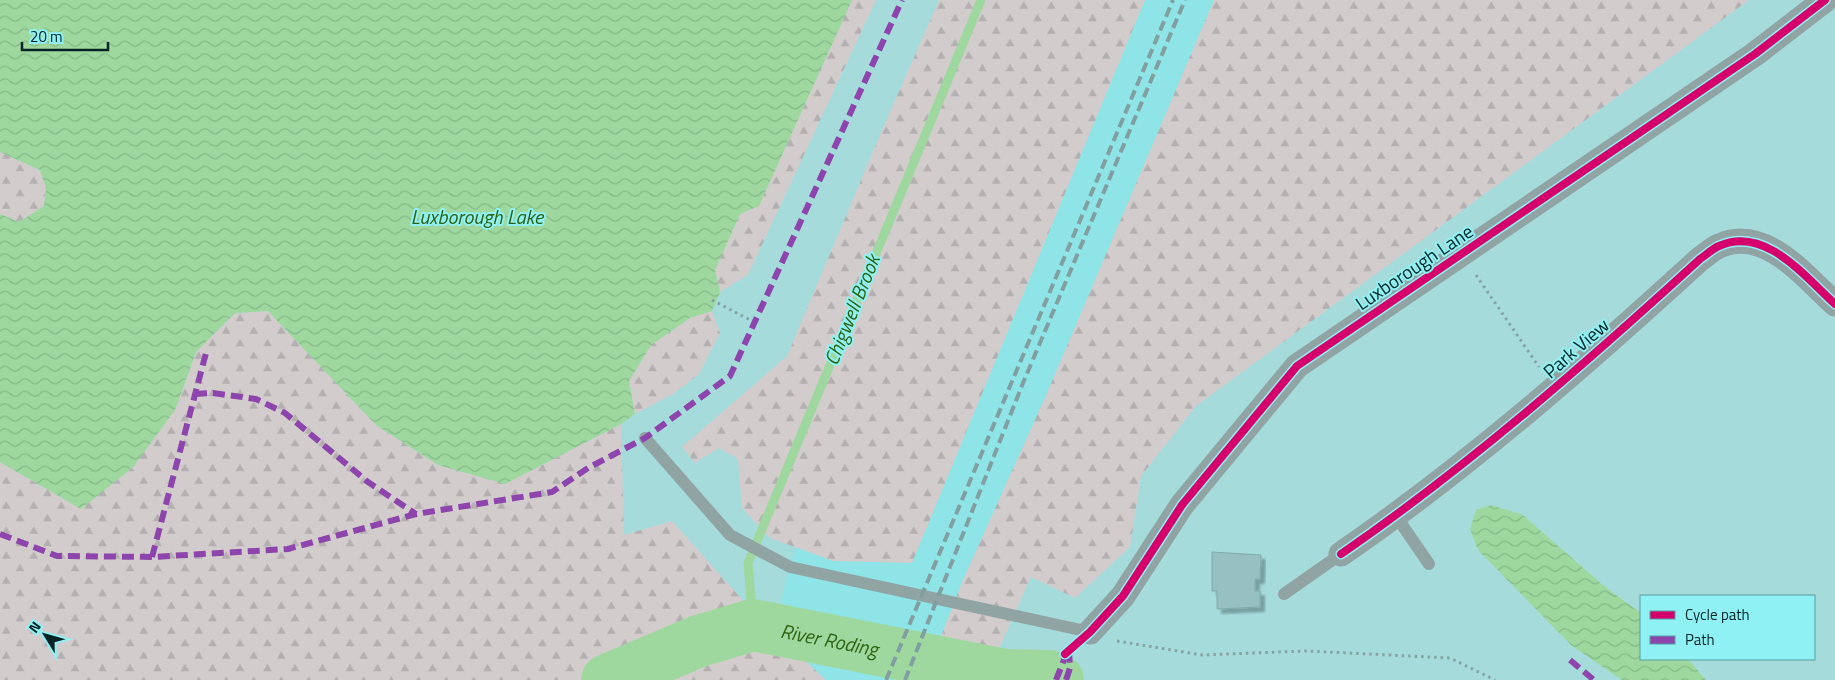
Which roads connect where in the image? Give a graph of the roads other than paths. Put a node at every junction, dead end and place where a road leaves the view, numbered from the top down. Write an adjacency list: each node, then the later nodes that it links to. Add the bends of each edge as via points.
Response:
1 (1824, 0): 8 (street, Luxborough Lane, via 1755,54 1297,366 1182,505 1123,596)
2 (1835, 304): 4 (street, Park View, via 1781,254 1757,244 1738,242 1719,246 1700,259 1554,389)
3 (645, 438): 8 (lane, via 730,534 790,567)
4 (1396, 516): 5 (street, Park View); 6 (lane)
5 (1340, 554): 7 (lane)
6 (1429, 564)
7 (1284, 594)
8 (1090, 632)

